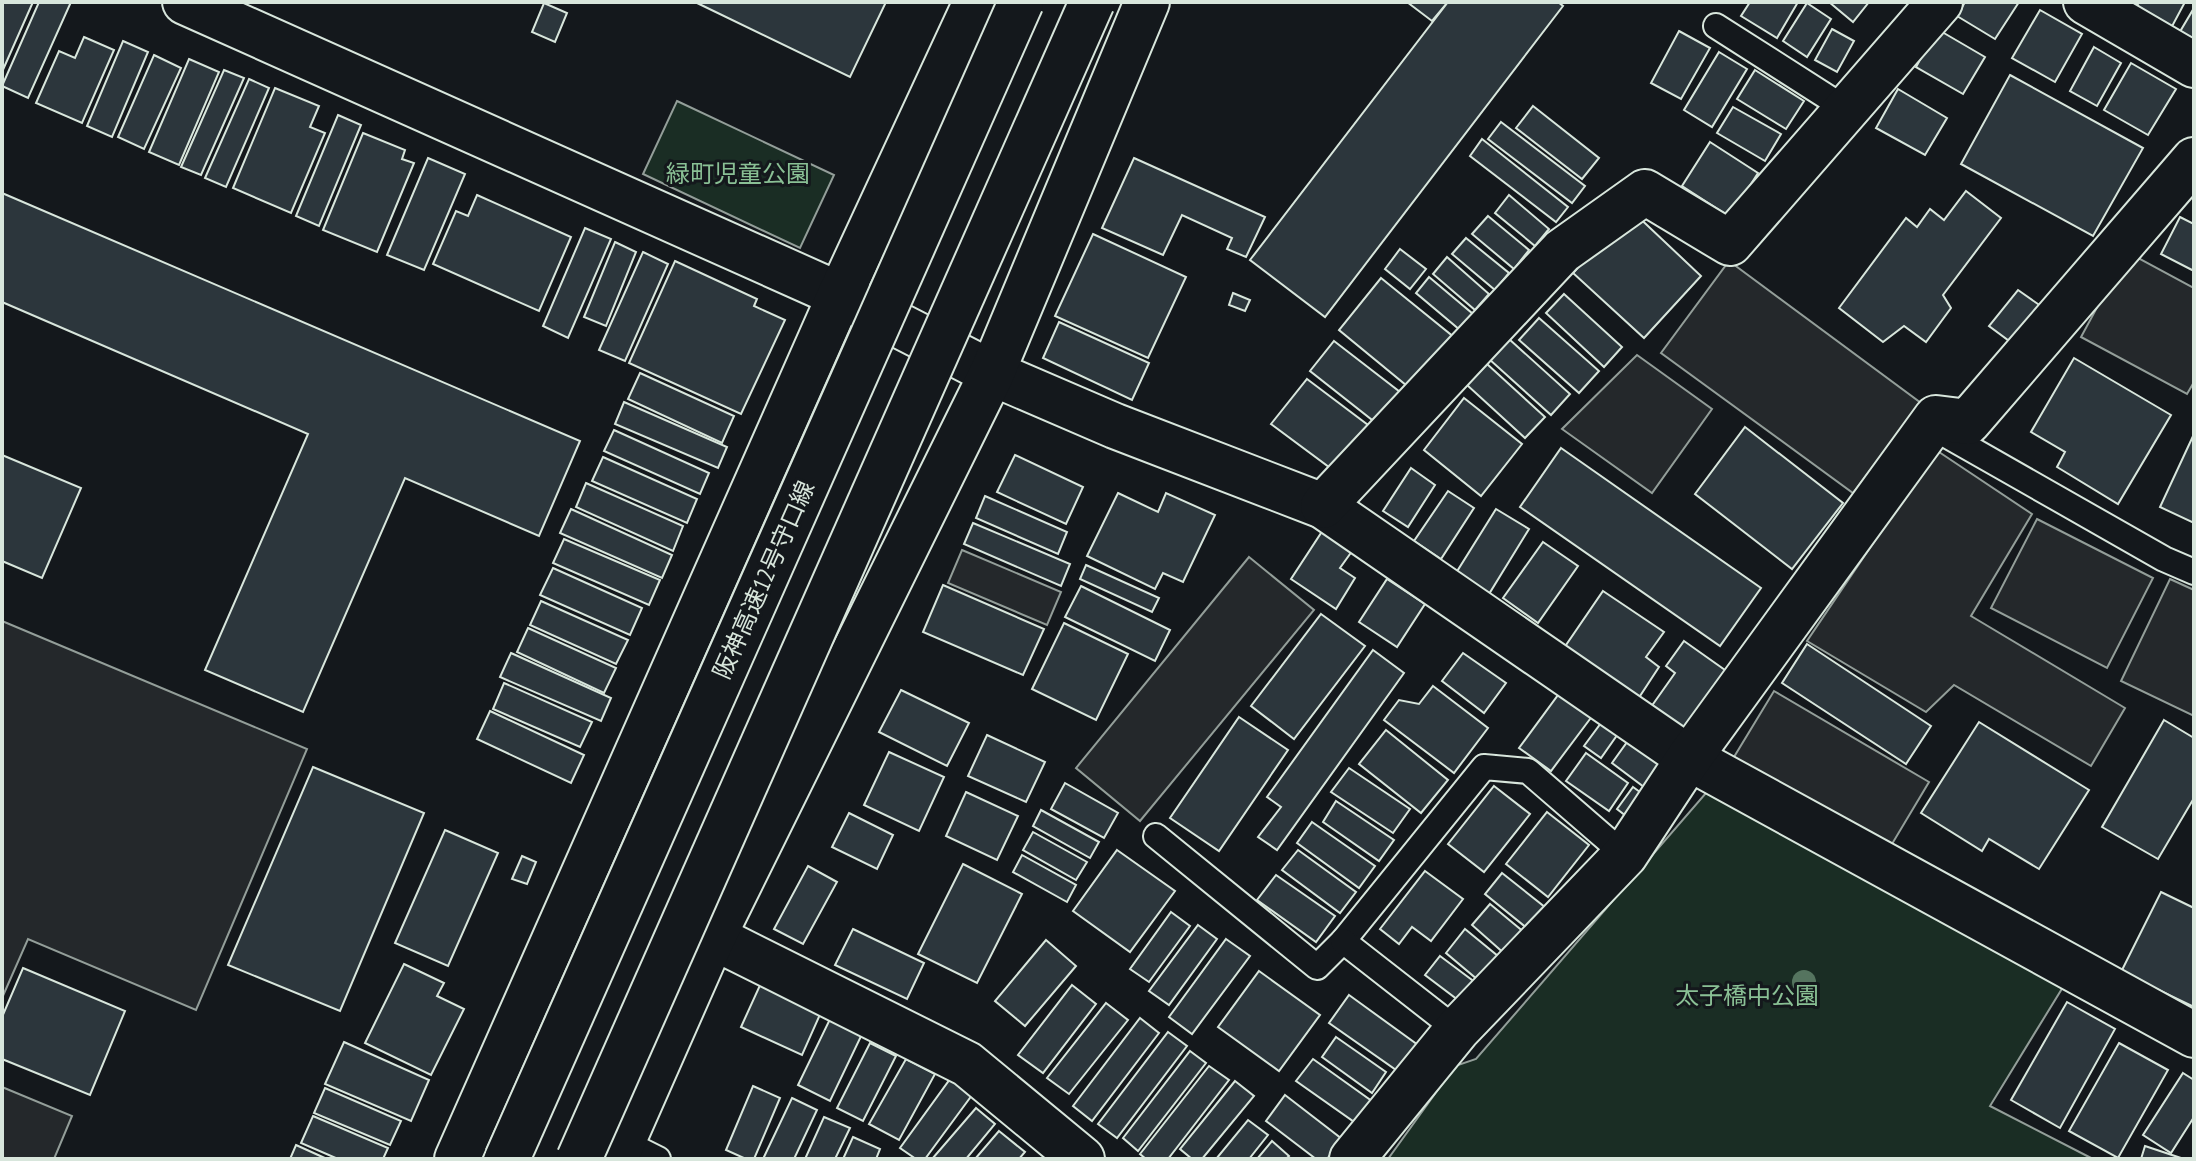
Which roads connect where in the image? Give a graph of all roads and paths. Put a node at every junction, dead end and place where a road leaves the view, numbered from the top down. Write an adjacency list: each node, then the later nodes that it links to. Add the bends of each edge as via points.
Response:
1 (185, 2): 12 (main road)
2 (976, 2): 12 (main road)
3 (1021, 2): 26 (main road, 阪神高速12号守口線, bridge)
4 (1092, 2): 27 (main road, bridge)
5 (1147, 2): 13 (main road)
6 (1940, 2): 10 (main road)
7 (2086, 2): 9 (main road)
8 (1716, 26): 10 (lane)
9 (2194, 65)
10 (1846, 109): 15 (main road, via 1730,243 1645,192 1562,251)
11 (2194, 160): 14 (main road, via 1968,422 1936,418)
12 (840, 295): 13 (main road); 25 (main road)
13 (992, 373): 15 (main road); 20 (main road)
14 (1931, 426): 16 (lane); 17 (main road)
15 (1323, 506): 17 (main road)
16 (2194, 572)
17 (1689, 758): 19 (main road); 23 (main road)
18 (1156, 836): 21 (lane, via 1317,967)
19 (1625, 855): 21 (lane, via 1528,771 1484,767); 22 (main road)
20 (713, 937): 24 (main road); 28 (main road, via 967,1064)
21 (1343, 941): 22 (lane)
22 (1457, 1030): 29 (main road)
23 (2194, 1035)
24 (632, 1153)
25 (457, 1159)
26 (507, 1159)
27 (579, 1159)
28 (1082, 1159)
29 (1352, 1159)

